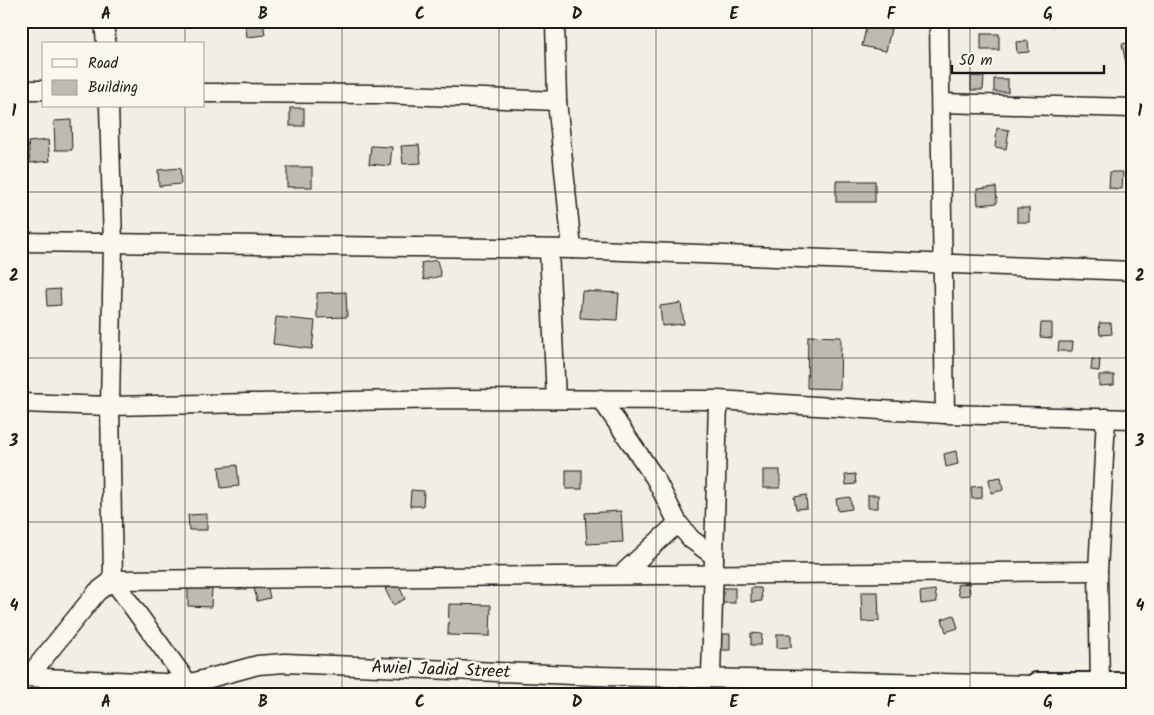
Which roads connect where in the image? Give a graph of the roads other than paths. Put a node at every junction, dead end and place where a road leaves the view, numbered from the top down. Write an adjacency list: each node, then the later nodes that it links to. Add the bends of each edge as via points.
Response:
1 (104, 21): 4 (street)
2 (556, 21): 8 (street)
3 (939, 21): 9 (street)
4 (106, 42)
5 (21, 90): 6 (street)
6 (42, 90)
7 (205, 93): 8 (street, via 381,94)
8 (557, 101): 14 (street)
9 (940, 103): 11 (street); 16 (street)
10 (108, 108): 13 (street)
11 (1133, 108)
12 (21, 242): 13 (street)
13 (113, 244): 15 (street); 22 (street)
14 (572, 249): 15 (street); 16 (street)
15 (549, 250): 18 (street)
16 (942, 262): 17 (street); 23 (street)
17 (1133, 271)
18 (556, 399): 19 (street); 22 (street)
19 (601, 399): 20 (street); 26 (street, via 655,478)
20 (718, 400): 23 (street); 27 (street)
21 (21, 403): 22 (street)
22 (110, 406): 30 (street)
23 (945, 414): 24 (street)
24 (1106, 418): 25 (street); 28 (street)
25 (1133, 419)
26 (678, 523): 27 (street); 29 (street)
27 (714, 565): 28 (street); 29 (street); 32 (street)
28 (1098, 571): 33 (street)
29 (622, 574): 30 (street)
30 (114, 580): 31 (street, via 92,598); 35 (street)
31 (25, 677): 35 (street, Awiel Jadid Street)
32 (711, 678): 35 (street, Awiel Jadid Street, via 285,663 258,664); 36 (street, Awiel Jadid Street)
33 (1100, 684): 34 (street, Awiel Jadid Street); 36 (street, Awiel Jadid Street)
34 (1133, 685)
35 (192, 689)
36 (1037, 689)

